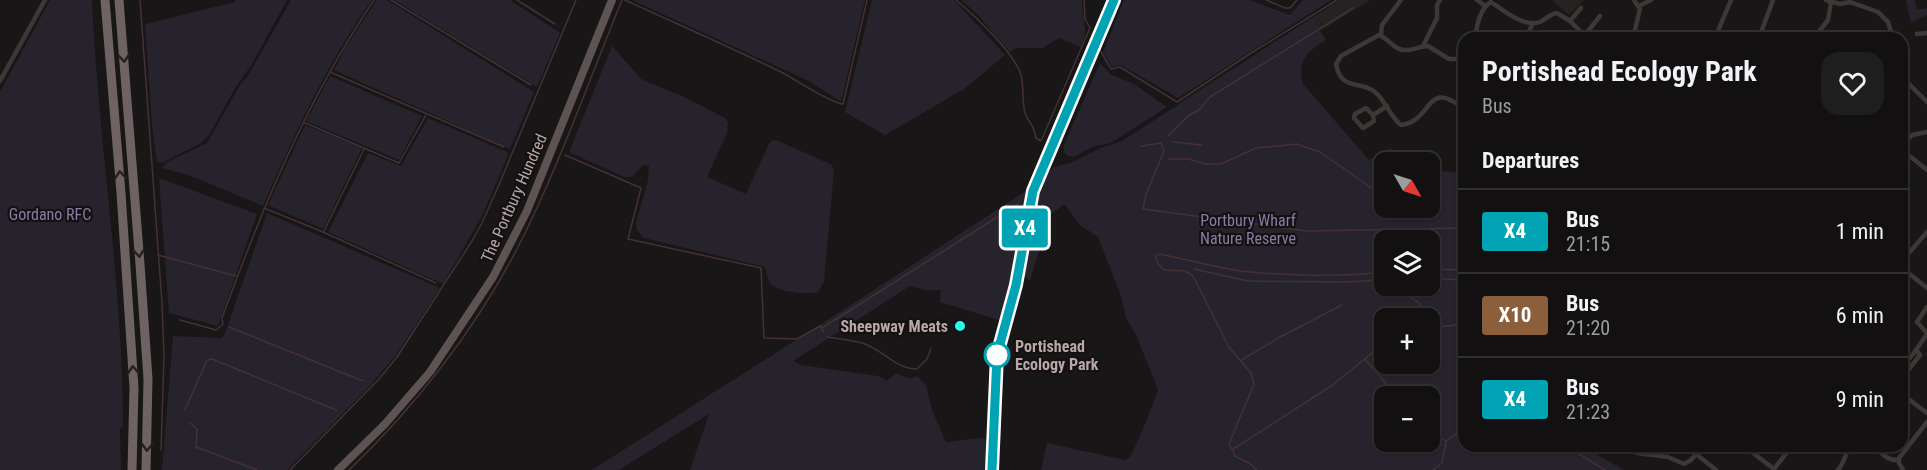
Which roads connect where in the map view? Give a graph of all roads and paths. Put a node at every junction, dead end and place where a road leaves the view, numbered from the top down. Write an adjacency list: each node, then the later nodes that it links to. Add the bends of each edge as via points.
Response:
1 (45, 0): 35 (street)
2 (105, 0): 65 (highway, one-way to 2, via 134,388)
3 (119, 0): 66 (highway, one-way to 66, via 148,379)
4 (612, 0): 67 (main road, The Portbury Hundred, via 527,211 493,277 430,372)
5 (1114, 0): 68 (street, via 1033,191 1016,285 997,355)
6 (1401, 0): 32 (street, via 1382,25)
7 (1440, 0): 33 (street, via 1437,18)
8 (1477, 0): 15 (street)
9 (1634, 0): 16 (street)
10 (1652, 0): 16 (street)
11 (1731, 0): 26 (street)
12 (1773, 0): 27 (street)
13 (1829, 1): 14 (street); 28 (street, via 1828,20)
14 (1851, 1): 29 (street, via 1881,14)
15 (1485, 6): 20 (street, via 1492,3); 21 (street)
16 (1639, 6): 25 (street)
17 (1581, 8): 19 (street)
18 (1600, 16): 24 (street)
19 (1570, 21): 20 (street, via 1555,13); 23 (street)
20 (1533, 23): 22 (street)
21 (1477, 32)
22 (1529, 32)
23 (1582, 32)
24 (1589, 32)
25 (1634, 32)
26 (1717, 32)
27 (1761, 32)
28 (1819, 32)
29 (1892, 32)
30 (1927, 33): 31 (street)
31 (1917, 34)
32 (1381, 35): 33 (street, via 1403,50); 39 (street, via 1341,56 1336,66 1346,82 1373,90)
33 (1423, 46): 34 (street, via 1431,46 1449,59)
34 (1458, 59)
35 (0, 81)
36 (1908, 87): 37 (street)
37 (1927, 102)
38 (1458, 104): 39 (street, via 1441,97 1415,121 1402,125)
39 (1387, 106): 40 (street)
40 (1373, 115): 40 (street, via 1367,108 1354,117 1363,128 1375,120)
41 (1927, 132): 42 (street)
42 (1908, 139)
43 (1908, 157): 44 (street)
44 (1927, 170)
45 (1927, 232): 46 (street)
46 (1908, 253)
47 (1908, 273): 48 (street)
48 (1927, 288)
49 (1927, 307): 50 (street, via 1917,322)
50 (1927, 333): 51 (street, via 1916,350 1920,355)
51 (1908, 368)
52 (1908, 399): 53 (street)
53 (1927, 413)
54 (1927, 422): 55 (street)
55 (1908, 447)
56 (1635, 452): 62 (street, via 1682,464)
57 (1752, 452): 64 (street)
58 (1787, 452): 64 (street)
59 (1846, 452): 70 (street)
60 (1880, 452): 63 (street)
61 (1904, 452): 63 (street)
62 (1696, 454): 69 (street)
63 (1898, 460): 71 (street)
64 (1774, 469)
65 (132, 470)
66 (146, 470)
67 (338, 470)
68 (992, 470)
69 (1716, 470)
70 (1838, 470)
71 (1903, 470)

